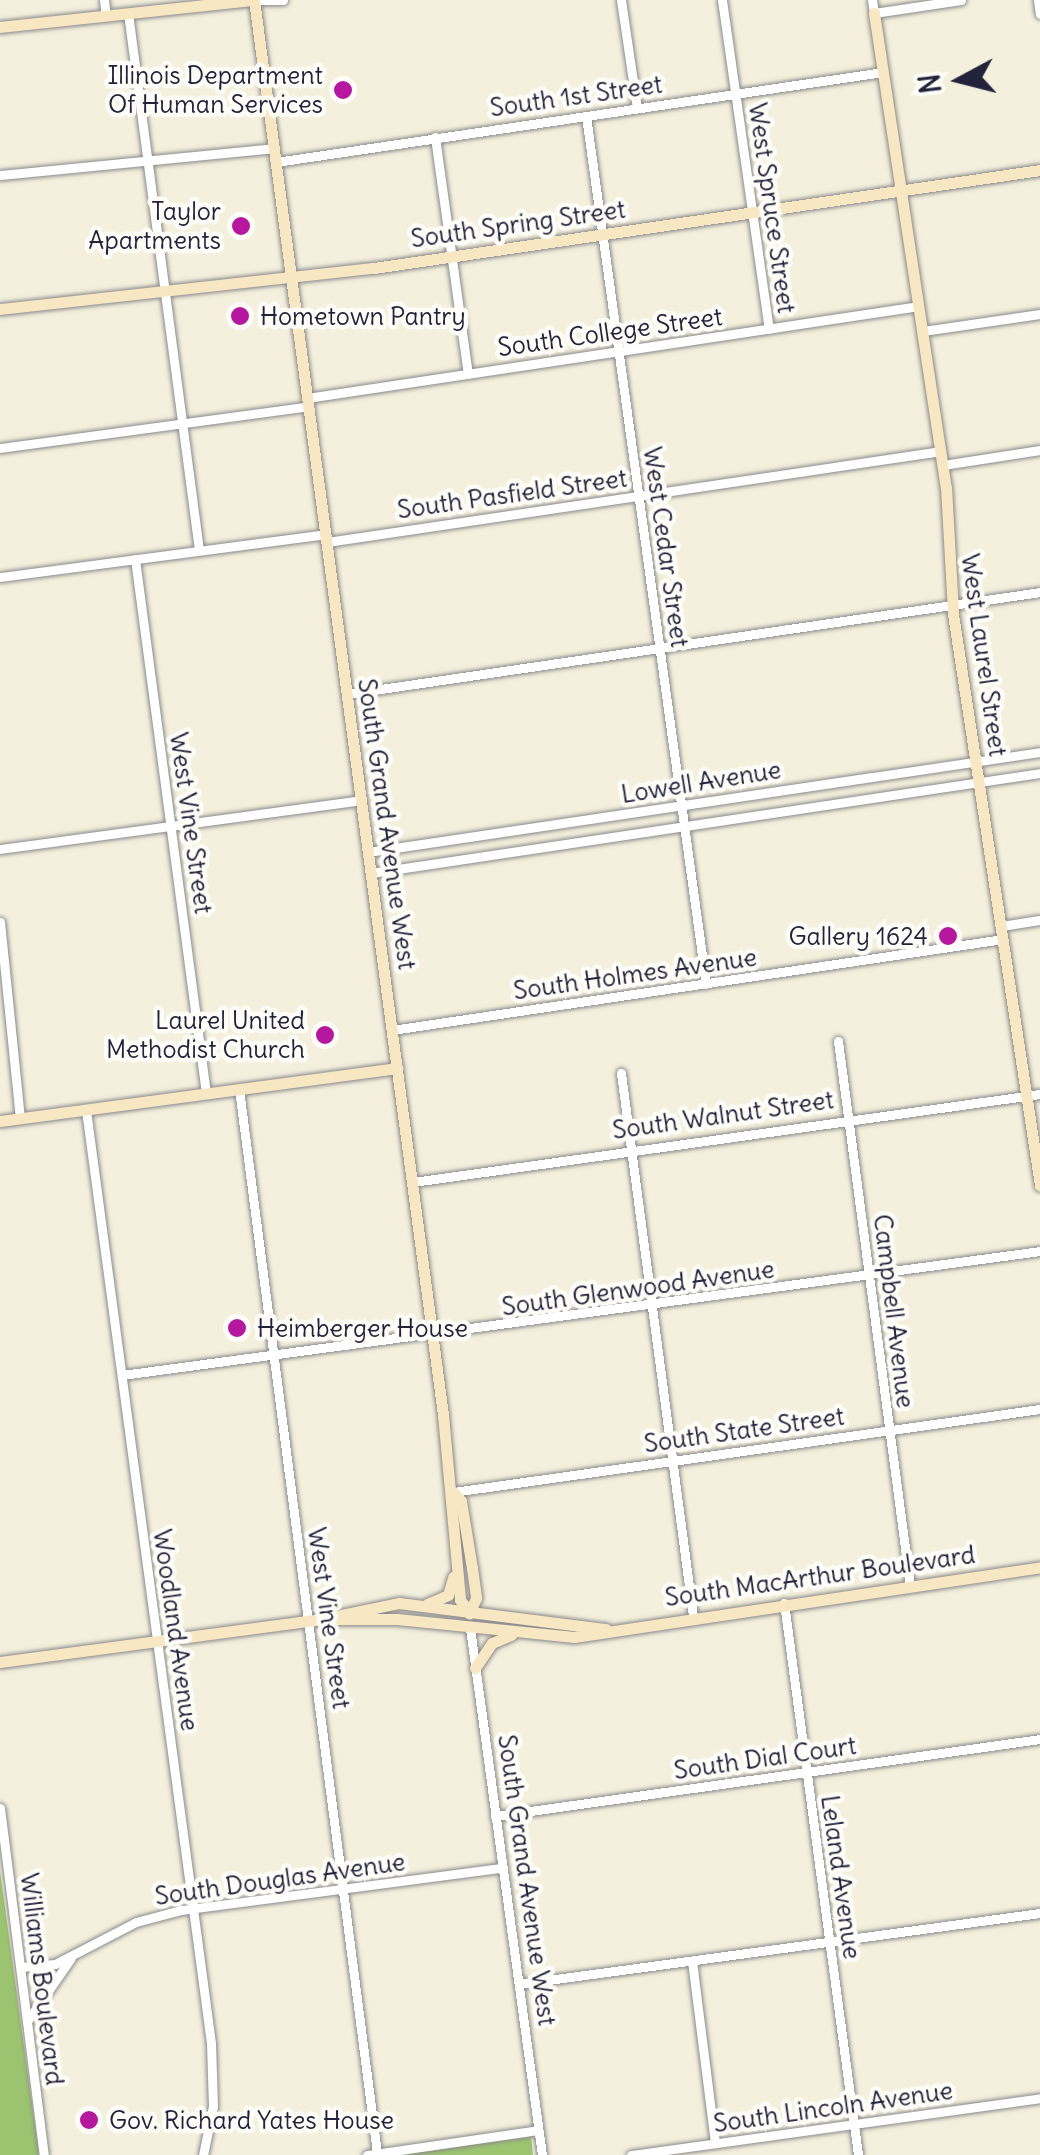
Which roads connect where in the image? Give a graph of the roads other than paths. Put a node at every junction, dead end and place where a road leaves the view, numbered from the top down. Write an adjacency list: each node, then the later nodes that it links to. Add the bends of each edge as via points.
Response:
1 (104, 0): 11 (street)
2 (254, 0): 3 (street); 9 (main road); 18 (main road, South Grand Avenue West)
3 (283, 0)
4 (621, 0): 15 (street)
5 (722, 0): 14 (street, West Spruce Street)
6 (961, 0): 8 (street)
7 (1038, 0): 10 (street)
8 (873, 6): 13 (main road, West Laurel Street)
9 (128, 13): 11 (main road); 19 (street)
10 (1040, 14)
11 (106, 16): 12 (main road)
12 (0, 27)
13 (883, 72): 14 (street, South 1st Street); 23 (main road, West Laurel Street)
14 (734, 94): 15 (street, South 1st Street); 24 (street, West Spruce Street)
15 (638, 108): 16 (street, South 1st Street)
16 (586, 116): 17 (street, South 1st Street); 25 (street, West Cedar Street)
17 (434, 137): 20 (street, South 1st Street); 26 (street)
18 (274, 148): 19 (street); 20 (main road, South Grand Avenue West)
19 (147, 160): 22 (street); 28 (street)
20 (276, 162): 27 (main road, South Grand Avenue West)
21 (1040, 170): 23 (main road, South Spring Street)
22 (0, 175)
23 (902, 190): 24 (main road, South Spring Street); 29 (main road, West Laurel Street)
24 (752, 212): 25 (main road, South Spring Street); 32 (street, West Spruce Street)
25 (602, 234): 26 (main road, South Spring Street); 34 (street, West Cedar Street)
26 (452, 257): 27 (main road, South Spring Street); 35 (street)
27 (292, 278): 28 (main road, South Spring Street); 36 (main road, South Grand Avenue West)
28 (165, 294): 30 (main road, South Spring Street); 37 (street)
29 (919, 306): 32 (street, South College Street); 33 (main road, West Laurel Street)
30 (0, 309)
31 (1040, 314): 33 (street)
32 (769, 329): 34 (street, South College Street)
33 (923, 331): 40 (main road, West Laurel Street)
34 (620, 352): 35 (street, South College Street); 41 (street, West Cedar Street)
35 (468, 374): 36 (street, South College Street)
36 (308, 402): 37 (street, South College Street); 42 (main road, South Grand Avenue West)
37 (182, 423): 38 (street, South College Street); 43 (street)
38 (0, 448)
39 (1040, 450): 40 (street, South Pasfield Street)
40 (942, 458): 41 (street, South Pasfield Street); 47 (main road, West Laurel Street)
41 (638, 496): 42 (street, South Pasfield Street); 48 (street, West Cedar Street)
42 (326, 538): 43 (street, South Pasfield Street); 49 (main road, South Grand Avenue West)
43 (199, 550): 44 (street, South Pasfield Street)
44 (135, 559): 45 (street, South Pasfield Street); 56 (street, West Vine Street)
45 (0, 576)
46 (1040, 592): 47 (street)
47 (952, 605): 48 (street); 51 (main road, West Laurel Street)
48 (660, 648): 49 (street); 55 (street, West Cedar Street)
49 (347, 694): 54 (main road, South Grand Avenue West)
50 (1040, 752): 51 (street, Lowell Avenue)
51 (976, 762): 53 (main road, West Laurel Street); 55 (street, Lowell Avenue)
52 (1040, 774): 53 (street, Lowell Avenue)
53 (979, 783): 57 (street, Lowell Avenue); 63 (main road, West Laurel Street)
54 (362, 800): 56 (street); 59 (main road, South Grand Avenue West)
55 (682, 806): 57 (street, West Cedar Street); 59 (street, Lowell Avenue)
56 (171, 826): 58 (street); 70 (street, West Vine Street)
57 (684, 826): 60 (street, Lowell Avenue); 64 (street, West Cedar Street)
58 (0, 849)
59 (368, 852): 60 (main road, South Grand Avenue West)
60 (371, 873): 65 (main road, South Grand Avenue West)
61 (1040, 920): 63 (street, South Holmes Avenue)
62 (0, 922): 73 (street)
63 (1002, 933): 64 (street, South Holmes Avenue); 71 (main road, West Laurel Street)
64 (706, 984): 65 (street, South Holmes Avenue)
65 (392, 1030): 67 (main road, South Grand Avenue West)
66 (838, 1042): 75 (street, Campbell Avenue)
67 (397, 1068): 69 (main road); 77 (main road, South Grand Avenue West)
68 (621, 1073): 76 (street)
69 (239, 1089): 70 (main road); 83 (street, West Vine Street)
70 (206, 1094): 72 (main road)
71 (1034, 1095): 75 (street, South Walnut Street); 78 (main road, West Laurel Street)
72 (86, 1110): 73 (main road); 84 (street, Woodland Avenue)
73 (20, 1118): 74 (main road)
74 (0, 1121)
75 (848, 1121): 76 (street, South Walnut Street); 80 (street, Campbell Avenue)
76 (631, 1150): 77 (street, South Walnut Street); 81 (street)
77 (412, 1182): 82 (main road, South Grand Avenue West)
78 (1040, 1185)
79 (1040, 1251): 80 (street, South Glenwood Avenue)
80 (868, 1276): 81 (street, South Glenwood Avenue); 86 (street, Campbell Avenue)
81 (652, 1306): 82 (street, South Glenwood Avenue); 87 (street)
82 (433, 1336): 83 (street, South Glenwood Avenue); 88 (main road, South Grand Avenue West)
83 (275, 1355): 84 (street, South Glenwood Avenue); 96 (street, West Vine Street)
84 (122, 1375): 100 (street, Woodland Avenue)
85 (1040, 1409): 86 (street, South State Street)
86 (888, 1430): 87 (street, South State Street); 91 (street, Campbell Avenue)
87 (672, 1460): 88 (street, South State Street); 95 (street)
88 (453, 1492): 89 (main road, South Grand Avenue West, via 448,1506); 94 (main road, South Grand Avenue West, via 461,1501 474,1583)
89 (455, 1558): 93 (main road, via 448,1595); 94 (main road, South Grand Avenue West, via 460,1600)
90 (1040, 1567): 91 (main road, South MacArthur Boulevard)
91 (910, 1586): 92 (main road, South MacArthur Boulevard)
92 (784, 1604): 95 (main road, South MacArthur Boulevard); 104 (street, Leland Avenue)
93 (424, 1605): 94 (main road, South MacArthur Boulevard); 96 (main road, South MacArthur Boulevard, via 373,1605)
94 (469, 1611): 97 (main road, South Grand Avenue West); 98 (main road, South MacArthur Boulevard)
95 (693, 1616): 98 (main road, South MacArthur Boulevard)
96 (316, 1620): 97 (main road, South MacArthur Boulevard); 100 (main road, South MacArthur Boulevard); 108 (street, West Vine Street)
97 (470, 1628): 99 (main road, South MacArthur Boulevard); 102 (street, South Grand Avenue West)
98 (606, 1629): 99 (main road, South MacArthur Boulevard, via 574,1637)
99 (512, 1635): 102 (main road, via 492,1643)
100 (157, 1641): 101 (main road, South MacArthur Boulevard); 109 (street, Woodland Avenue)
101 (0, 1662)
102 (475, 1668): 106 (street, South Grand Avenue West)
103 (1040, 1739): 104 (street, South Dial Court)
104 (806, 1773): 106 (street, South Dial Court); 111 (street, Leland Avenue)
105 (0, 1808): 114 (street, Williams Boulevard)
106 (495, 1816): 107 (street, South Grand Avenue West)
107 (502, 1868): 108 (street, South Douglas Avenue); 115 (street, South Grand Avenue West)
108 (346, 1889): 109 (street, South Douglas Avenue); 121 (street, West Vine Street)
109 (192, 1908): 112 (street, South Douglas Avenue, via 136,1922); 123 (street, Woodland Avenue, via 214,2066)
110 (1040, 1913): 111 (street)
111 (829, 1942): 113 (street); 118 (street, Leland Avenue)
112 (72, 1957): 114 (street, South Douglas Avenue); 116 (street, South Douglas Avenue)
113 (692, 1961): 115 (street); 120 (street)
114 (21, 1967): 116 (street, Williams Boulevard)
115 (518, 1984): 119 (street, South Grand Avenue West)
116 (28, 2020): 122 (street, Williams Boulevard)
117 (1040, 2098): 118 (street, South Lincoln Avenue)
118 (854, 2124): 120 (street, South Lincoln Avenue); 126 (street, Leland Avenue)
119 (538, 2130): 121 (street); 124 (street, South Grand Avenue West)
120 (715, 2143): 125 (street, South Lincoln Avenue)
121 (372, 2154)
122 (44, 2155)
123 (203, 2155)
124 (542, 2155)
125 (631, 2155)
126 (858, 2155)

